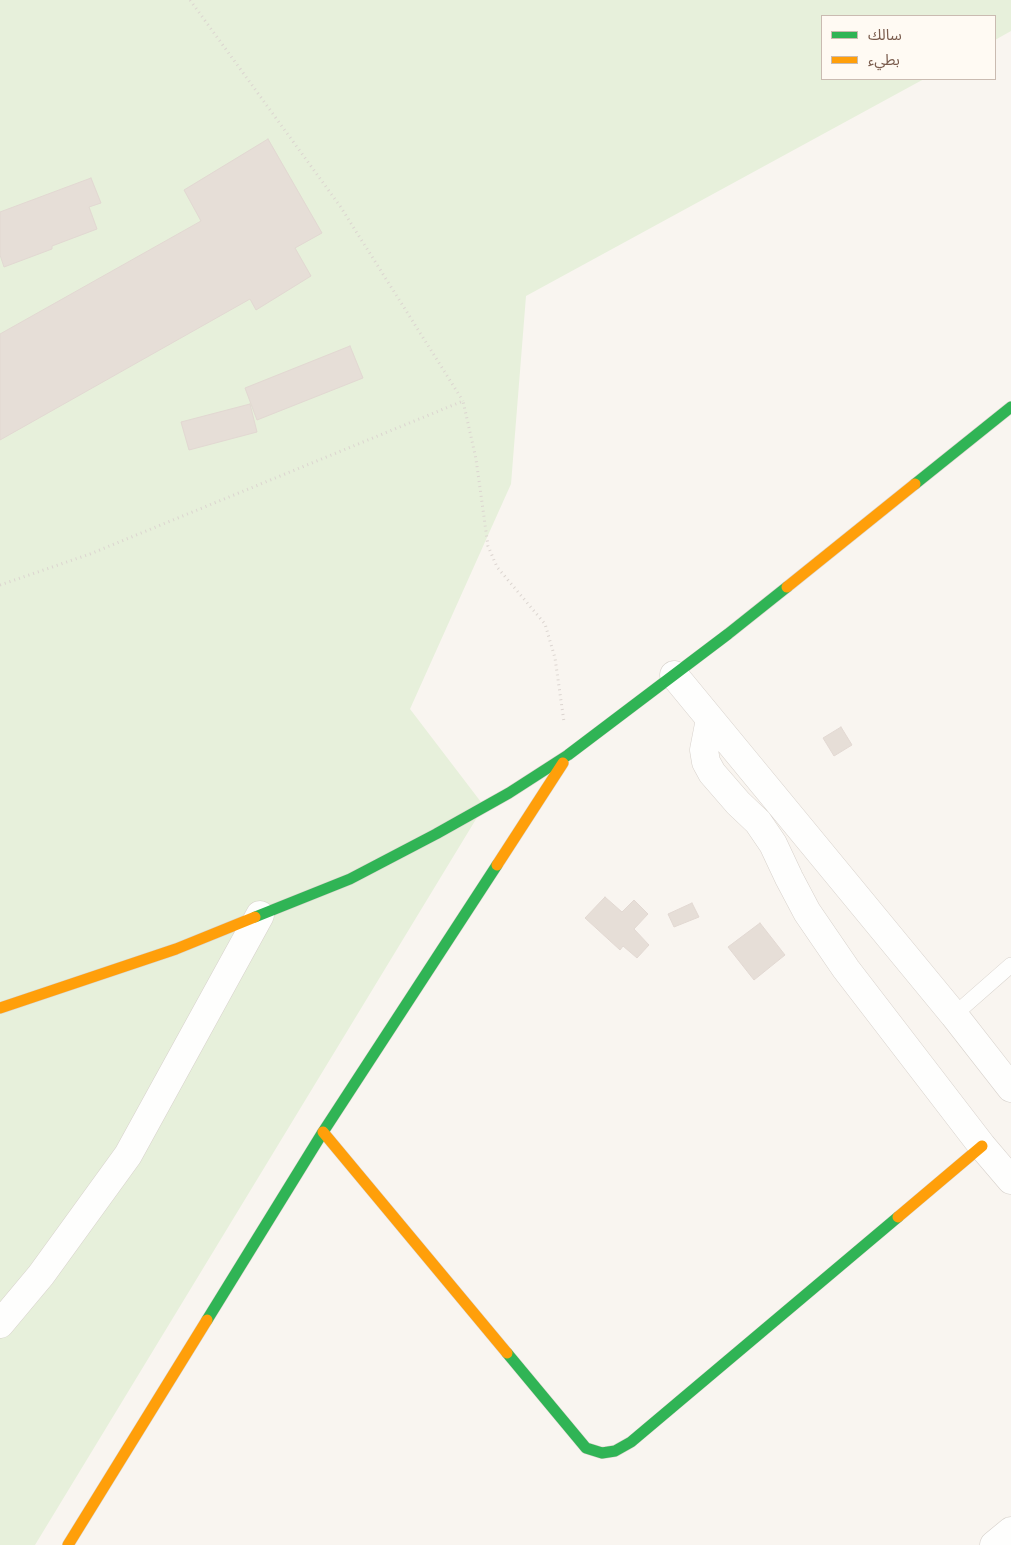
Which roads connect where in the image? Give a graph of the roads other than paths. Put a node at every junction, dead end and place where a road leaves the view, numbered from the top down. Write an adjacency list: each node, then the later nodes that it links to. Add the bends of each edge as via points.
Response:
1 (1011, 407): 2 (street)
2 (674, 675): 3 (street); 4 (street)
3 (710, 719): 8 (street); 11 (street, via 704,750 712,773 758,822 773,844 807,912 846,969)
4 (568, 755): 5 (street, via 436,834 350,879); 10 (street)
5 (260, 915): 7 (street, via 176,949); 13 (street, via 128,1155 41,1275)
6 (1011, 965): 8 (lane)
7 (0, 1008)
8 (954, 1015): 9 (street)
9 (1011, 1088)
10 (323, 1132): 11 (street, via 586,1448 602,1453 616,1451 631,1442); 15 (street)
11 (982, 1146): 12 (street)
12 (1011, 1180)
13 (0, 1324)
14 (1011, 1531): 16 (street)
15 (68, 1545)
16 (994, 1545)

